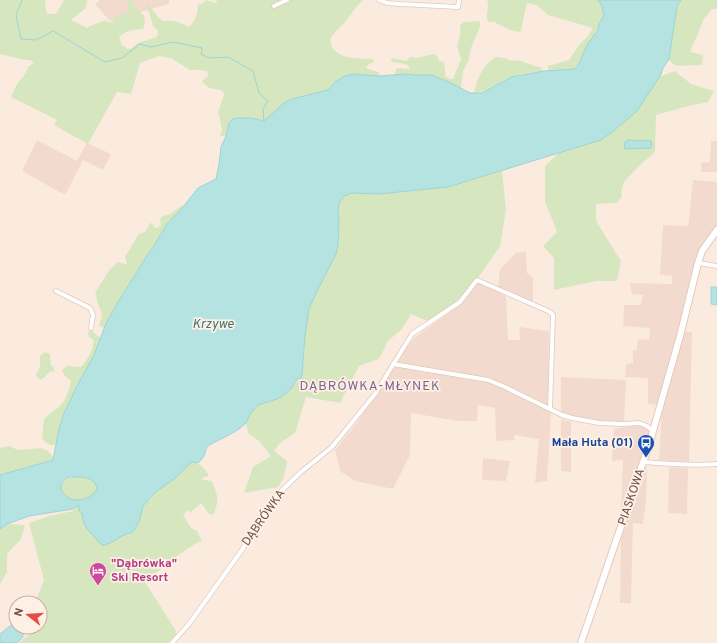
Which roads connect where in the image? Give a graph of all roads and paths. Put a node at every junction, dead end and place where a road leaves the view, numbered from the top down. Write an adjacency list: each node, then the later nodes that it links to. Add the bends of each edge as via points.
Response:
1 (287, 0): 5 (street)
2 (380, 0): 4 (street, via 400,4)
3 (460, 0): 4 (street, via 458,7)
4 (415, 2)
5 (274, 6)
6 (717, 230): 7 (street, PIASKOWA)
7 (699, 260): 8 (street); 13 (street, PIASKOWA)
8 (717, 266)
9 (56, 291): 10 (street, via 90,308 93,315)
10 (91, 328)
11 (393, 364): 12 (street, via 488,380); 12 (street, DĄBRÓWKA, via 412,334 460,302 476,280 553,315); 16 (street, DĄBRÓWKA, via 375,394 332,447 276,496 244,547 189,624)
12 (550, 409): 13 (street, via 572,418 599,423 639,423)
13 (653, 430): 14 (street, PIASKOWA)
14 (644, 462): 15 (street); 17 (street, PIASKOWA)
15 (717, 464)
16 (172, 643)
17 (581, 643)

